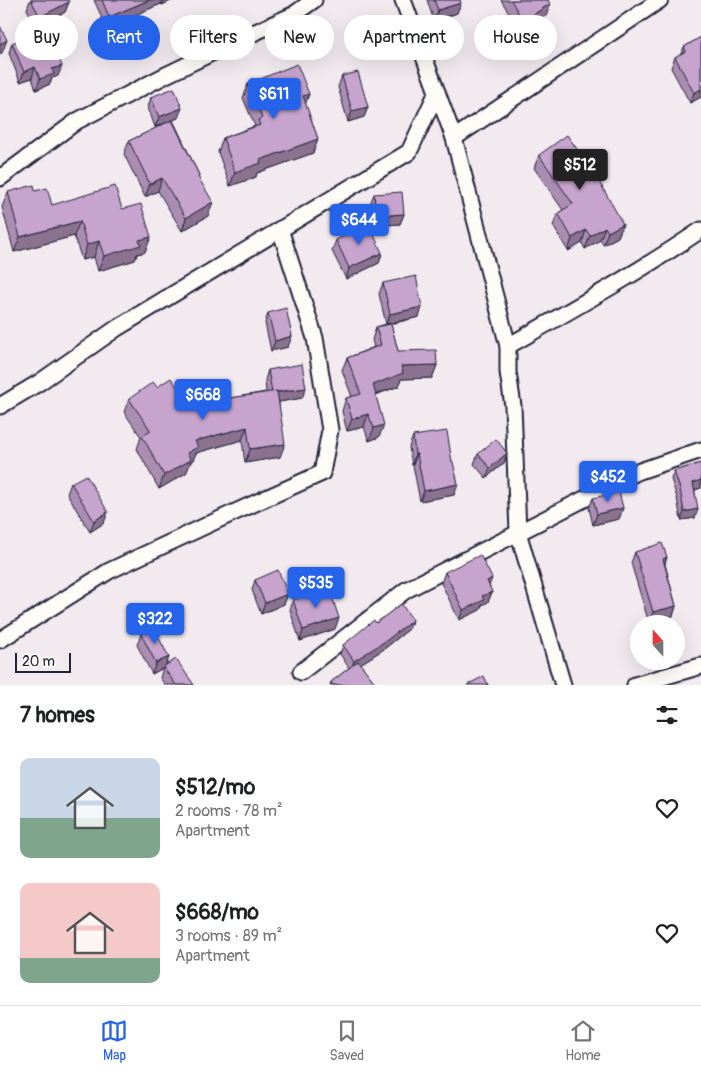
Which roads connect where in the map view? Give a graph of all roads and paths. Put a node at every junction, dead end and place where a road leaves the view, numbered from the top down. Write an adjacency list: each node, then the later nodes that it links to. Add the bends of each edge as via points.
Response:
1 (314, 0): 6 (street, via 293,15 77,121)
2 (403, 0): 4 (street)
3 (660, 0): 5 (street)
4 (437, 92): 5 (street); 7 (street, via 408,152)
5 (454, 138): 9 (street)
6 (0, 178)
7 (280, 229): 10 (street, via 116,328); 13 (street, via 315,338 330,430 322,474 109,571)
8 (701, 230): 9 (street)
9 (508, 346): 12 (street)
10 (0, 406)
11 (701, 450): 12 (street, via 637,472)
12 (518, 532): 15 (street, via 406,590); 16 (street)
13 (0, 640)
14 (701, 666): 17 (street)
15 (301, 672)
16 (563, 685)
17 (635, 685)

